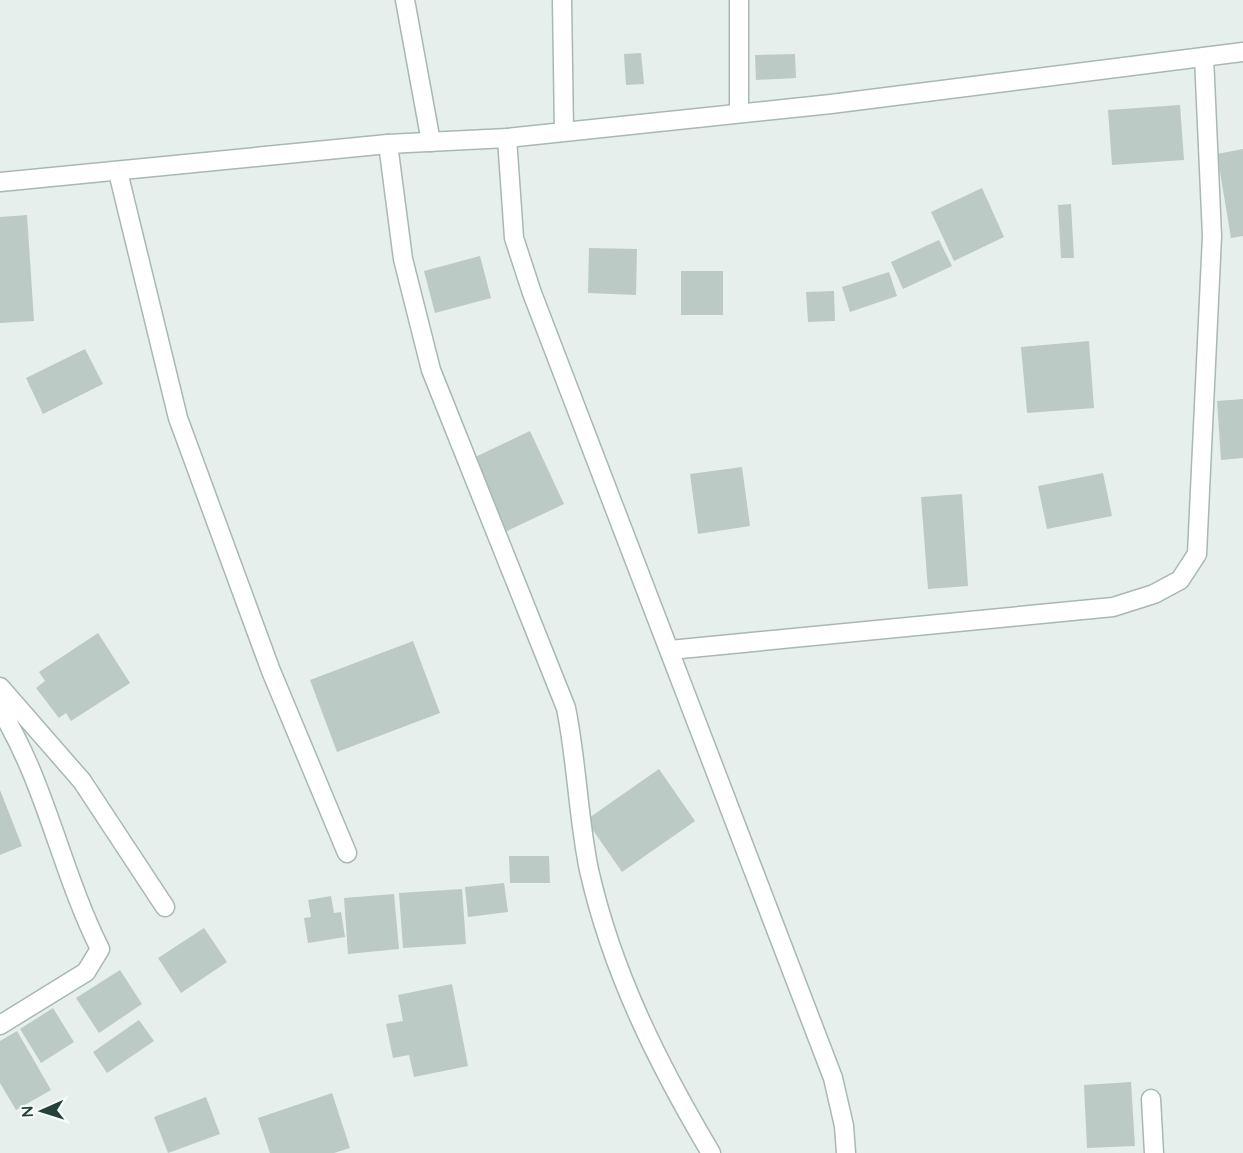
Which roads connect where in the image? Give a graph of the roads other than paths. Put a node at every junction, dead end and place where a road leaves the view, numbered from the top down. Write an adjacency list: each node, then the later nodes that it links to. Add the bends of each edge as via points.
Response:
1 (405, 0): 9 (street)
2 (562, 0): 7 (street)
3 (740, 0): 6 (street)
4 (1243, 52): 5 (street)
5 (1204, 57): 6 (street); 13 (street, via 1212,236 1197,554 1180,580 1154,594 1113,607)
6 (739, 113): 7 (street)
7 (564, 132): 8 (street)
8 (507, 138): 9 (street); 13 (street, via 508,184 517,249 607,495)
9 (431, 142): 10 (street)
10 (388, 144): 11 (street); 20 (street, via 403,260 431,370 566,708 589,869 612,950 639,1023)
11 (118, 172): 12 (street); 16 (street, via 178,418 271,671)
12 (0, 182)
13 (670, 650): 21 (street, via 833,1078)
14 (0, 687): 17 (street, via 82,781)
15 (0, 709): 18 (street, via 40,789 100,949 86,972)
16 (347, 853)
17 (165, 907)
18 (0, 1025)
19 (1151, 1100): 22 (street)
20 (711, 1153)
21 (846, 1153)
22 (1154, 1153)

